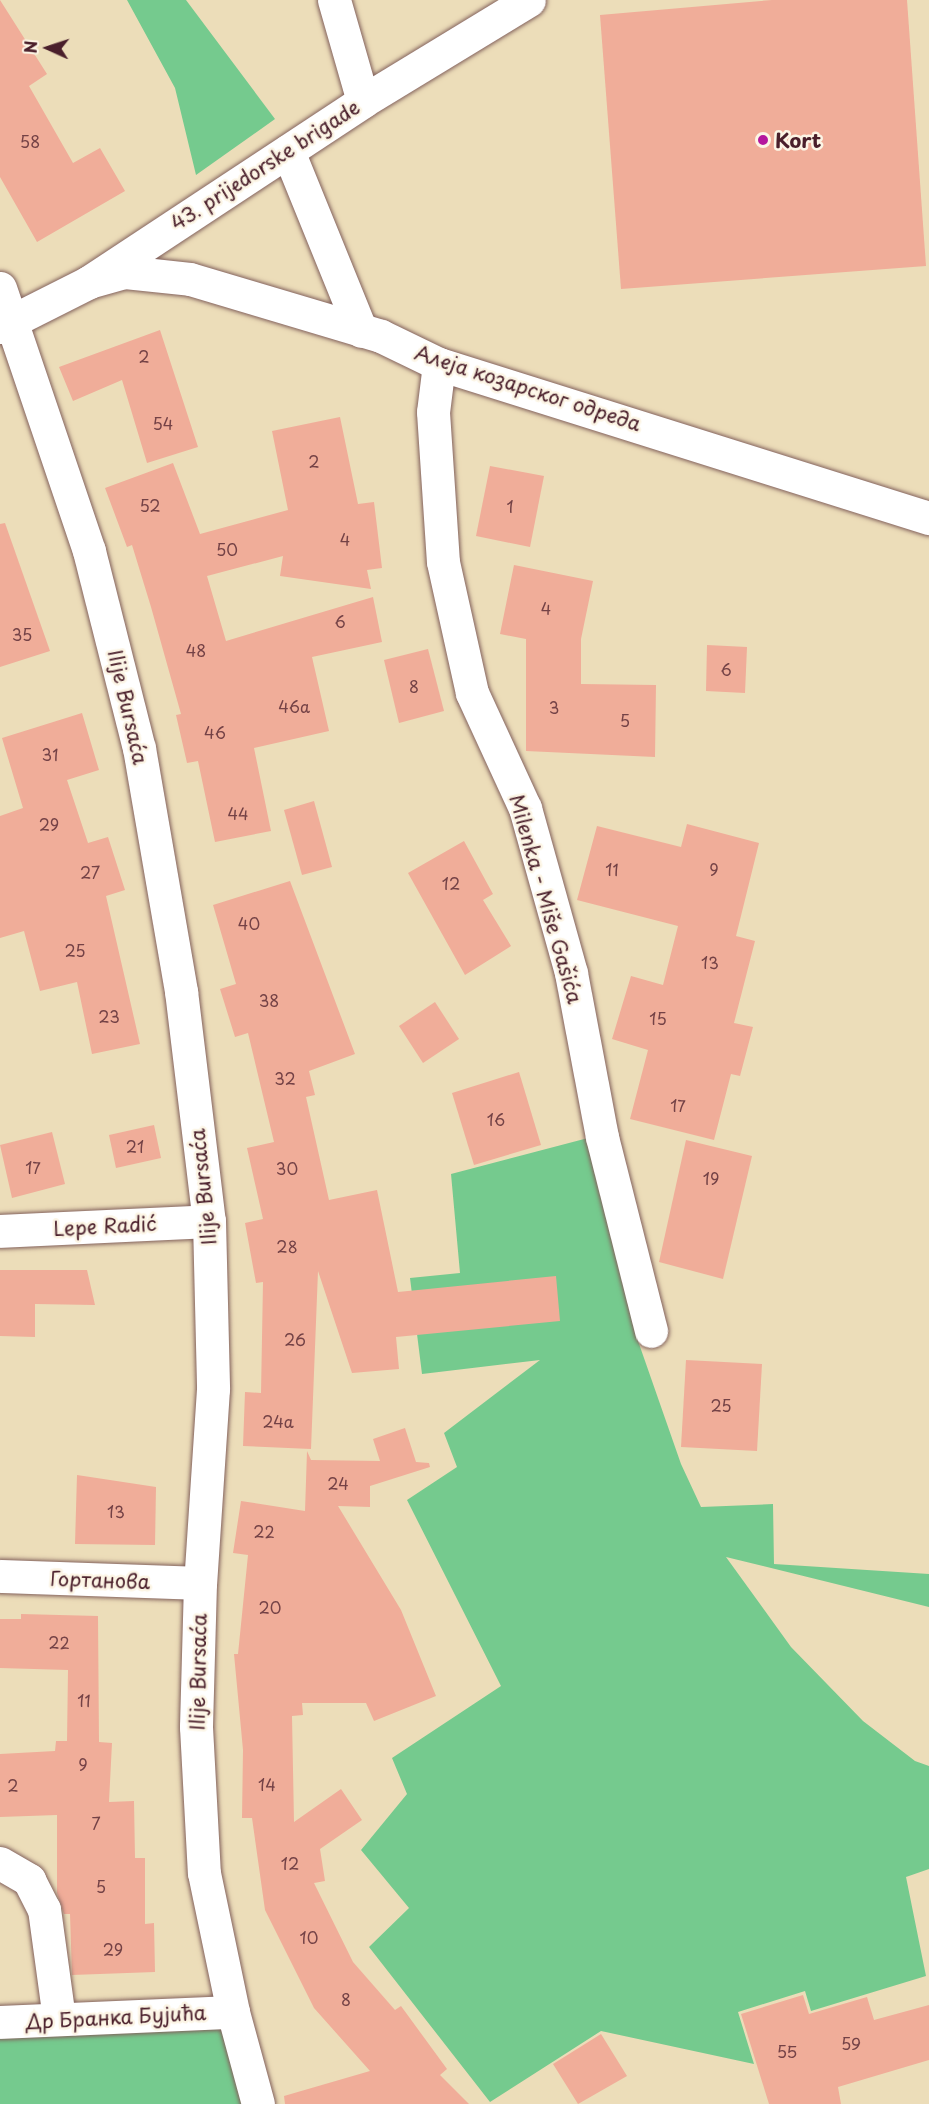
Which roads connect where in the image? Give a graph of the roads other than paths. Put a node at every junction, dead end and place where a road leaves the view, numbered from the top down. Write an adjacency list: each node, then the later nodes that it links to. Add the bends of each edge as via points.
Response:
1 (334, 0): 3 (street)
2 (529, 0): 3 (street, 43. prijedorske brigade)
3 (363, 101): 4 (street, 43. prijedorske brigade)
4 (288, 151): 5 (street, 43. prijedorske brigade); 8 (street)
5 (89, 282): 7 (street, 43. prijedorske brigade); 8 (street, Алеја козарског одреда, via 125,272 190,279)
6 (0, 288): 7 (street, Ilije Bursaća)
7 (6, 325): 11 (street, Ilije Bursaća, via 89,551 139,748 181,991)
8 (361, 331): 9 (street, Алеја козарског одреда)
9 (440, 364): 10 (street, Алеја козарског одреда); 13 (street, Milenka - Miše Gašića, via 433,412 443,562 472,693 525,808 571,973 602,1137)
10 (929, 518)
11 (209, 1221): 12 (street, Lepe Radić); 15 (street, Ilije Bursaća, via 213,1389)
12 (0, 1231)
13 (651, 1331)
14 (0, 1576): 15 (street, Гортанова)
15 (200, 1583): 17 (street, Ilije Bursaća, via 196,1727 204,1873)
16 (0, 1863): 18 (street, via 29,1880 44,1910)
17 (233, 2012): 18 (street, Др Бранка Бујића); 20 (street, Ilije Bursaća)
18 (58, 2019): 19 (street, Др Бранка Бујића)
19 (0, 2022)
20 (258, 2104)

